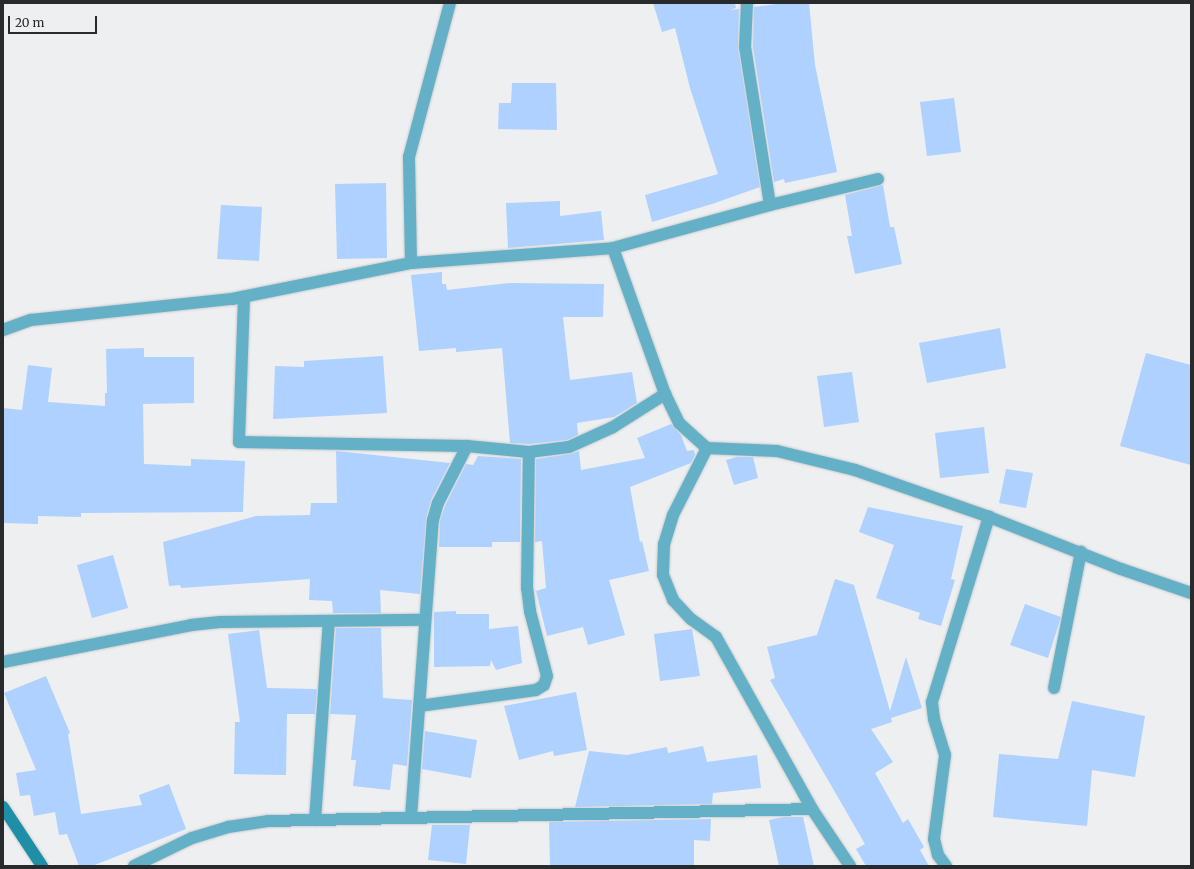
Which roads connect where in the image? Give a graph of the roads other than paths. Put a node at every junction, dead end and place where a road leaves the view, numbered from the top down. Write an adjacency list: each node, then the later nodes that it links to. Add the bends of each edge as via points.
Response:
1 (450, 3): 6 (street, via 409,157)
2 (747, 3): 4 (street, via 745,47)
3 (878, 180): 4 (street)
4 (770, 205): 5 (street)
5 (613, 248): 6 (street); 9 (street)
6 (411, 262): 7 (street)
7 (244, 297): 8 (street, via 31,320); 10 (street, via 239,442)
8 (3, 330)
9 (665, 394): 11 (street, via 679,423); 12 (street, via 613,426 569,447)
10 (468, 446): 12 (street); 16 (street, via 438,503 432,520)
11 (708, 448): 13 (street, via 777,451 855,470); 22 (street, via 673,515 664,544 663,575 673,600 691,619 716,637)
12 (529, 452): 20 (street, via 527,588 530,611 547,676 544,685 536,690)
13 (989, 517): 14 (street); 28 (street, via 932,702 934,719 945,755 934,839 938,855)
14 (1081, 552): 15 (street); 19 (street)
15 (1191, 593)
16 (425, 620): 17 (street); 20 (street)
17 (329, 621): 18 (street, via 220,622 191,625); 24 (street)
18 (3, 662)
19 (1054, 688)
20 (419, 706): 23 (street)
21 (3, 807): 25 (street)
22 (812, 809): 23 (street); 27 (street)
23 (412, 817): 24 (street)
24 (315, 820): 26 (street, via 268,820 228,827 192,838)
25 (42, 866)
26 (134, 866)
27 (850, 866)
28 (946, 866)

